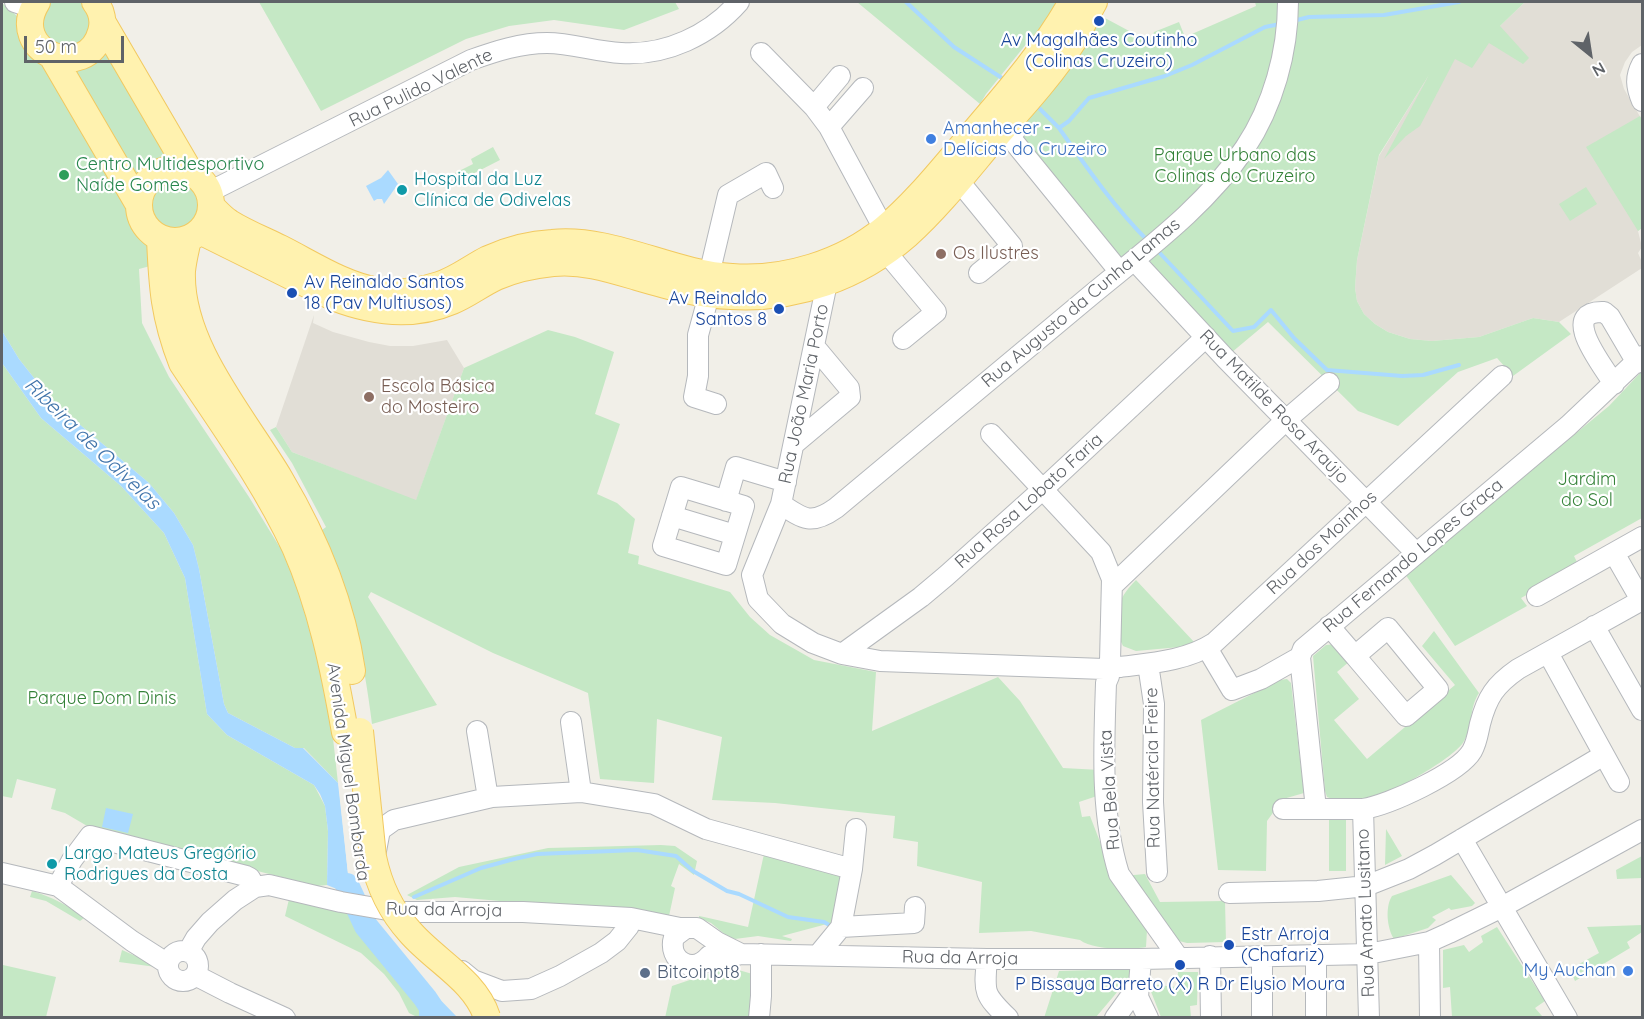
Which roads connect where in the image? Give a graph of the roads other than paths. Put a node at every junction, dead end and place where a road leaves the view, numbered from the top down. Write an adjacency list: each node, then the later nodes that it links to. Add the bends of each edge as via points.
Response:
1 (739, 2): 20 (street, Rua Pulido Valente, via 708,30 652,51 620,53 546,43 494,52 453,69)
2 (1072, 2): 10 (main road, via 1053,35)
3 (1094, 2): 10 (main road, via 1076,36)
4 (28, 4): 8 (main road, via 33,36 40,48)
5 (1288, 8): 25 (street, Rua Augusto da Cunha Lamas, via 1286,41 1274,86 1246,146 1217,185)
6 (99, 12): 8 (main road, via 102,31 96,44 86,53 66,59); 17 (main road)
7 (761, 52): 14 (street)
8 (52, 56): 21 (main road)
9 (1642, 64): 13 (street, via 1636,78)
10 (1041, 68): 15 (main road)
11 (840, 76): 14 (street)
12 (863, 88): 16 (street)
13 (1642, 101)
14 (814, 107): 16 (street)
15 (1006, 114): 18 (main road); 24 (main road, via 930,183); 25 (street, Rua Matilde Rosa Araújo, via 1017,128 1010,137)
16 (829, 127): 24 (street)
17 (190, 172): 20 (main road, via 198,177); 21 (main road, via 169,170 156,175 145,184)
18 (958, 180): 24 (main road, via 915,227); 26 (street, via 1012,246)
19 (773, 188): 28 (street, via 766,173 728,195)
20 (210, 199): 22 (main road, via 206,224); 28 (main road, via 230,223 350,284 378,291 418,291 442,285 499,255 554,242 596,245)
21 (139, 204): 23 (main road, via 144,225)
22 (194, 235): 23 (main road, via 179,241); 28 (main road, via 355,306 382,311 411,312 434,307 451,302 497,276 555,262 604,267 687,291); 64 (main road, Avenida Miguel Bombarda, via 182,270 194,335 203,358 311,537 335,598 351,664)
23 (160, 238): 64 (main road, Avenida Miguel Bombarda, via 165,313 182,363 264,490 294,546 317,605)
24 (885, 240): 27 (main road, via 858,268); 28 (main road, via 868,240 821,265); 30 (street, via 936,312)
25 (1126, 266): 29 (street, Rua Matilde Rosa Araújo); 44 (street, Rua Augusto da Cunha Lamas, via 822,518 806,519)
26 (979, 273)
27 (827, 283): 28 (main road, via 756,296); 31 (street, Rua João Maria Porto)
28 (709, 285): 36 (street, via 698,335 694,397)
29 (1206, 337): 37 (street, Rua Matilde Rosa Araújo); 41 (street, Rua Rosa Lobato Faria)
30 (903, 339)
31 (814, 346): 39 (street, Rua João Maria Porto); 39 (street, via 849,388 850,397)
32 (1640, 359): 35 (street, Rua Fernando Lopes Graça); 35 (street, via 1604,312 1587,316 1582,331)
33 (1502, 376): 43 (street, Rua dos Moinhos)
34 (1329, 383): 37 (street)
35 (1614, 384): 48 (street, Rua Fernando Lopes Graça)
36 (716, 404)
37 (1286, 420): 43 (street, Rua Matilde Rosa Araújo); 50 (street)
38 (991, 434): 41 (street, Rua Bela Vista)
39 (794, 444): 40 (street, Rua João Maria Porto)
40 (786, 482): 42 (street, via 736,467); 44 (street, Rua João Maria Porto)
41 (1042, 490): 50 (street, Rua Bela Vista, via 1101,552); 57 (street, Rua Rosa Lobato Faria, via 921,597)
42 (726, 501): 45 (street, via 681,487); 46 (street, via 744,506)
43 (1367, 501): 48 (street, Rua Matilde Rosa Araújo); 55 (street, Rua dos Moinhos)
44 (781, 504): 57 (street, Rua dos Moinhos, via 752,575 758,599 782,624 813,643)
45 (672, 516): 46 (street); 46 (street, via 663,546 715,562 726,565)
46 (735, 535)
47 (1642, 537): 49 (street)
48 (1416, 553): 53 (street, Rua Fernando Lopes Graça)
49 (1614, 553): 51 (street); 52 (street)
50 (1112, 586): 61 (street, Rua Bela Vista)
51 (1537, 596)
52 (1642, 600): 54 (street)
53 (1329, 626): 58 (street); 59 (street, Rua Fernando Lopes Graça, via 1303,649)
54 (1594, 627): 56 (street); 62 (street)
55 (1207, 648): 59 (street, Rua Fernando Lopes Graça, via 1232,690); 60 (street, Rua dos Moinhos)
56 (1548, 653): 66 (street); 72 (street, via 1500,681 1487,700 1471,753 1455,767 1392,802)
57 (842, 654): 61 (street, Rua dos Moinhos, via 880,661)
58 (1355, 656)
59 (1300, 657): 71 (street)
60 (1148, 664): 61 (street, Rua dos Moinhos); 77 (street, Rua Natércia Freire, via 1154,704)
61 (1111, 668): 100 (street, Rua Bela Vista, via 1106,683 1104,759 1114,860 1119,874)
62 (1642, 710)
63 (571, 722): 68 (street)
64 (353, 731): 108 (main road, Avenida Miguel Bombarda, via 362,882 383,924 399,944 459,1000); 109 (main road, Avenida Miguel Bombarda, bridge, via 377,876 385,895 411,933 476,994)
65 (477, 731): 69 (street)
66 (1604, 755): 67 (street); 75 (street)
67 (1619, 782)
68 (581, 792): 69 (street); 76 (street, via 654,804 706,829)
69 (488, 798): 85 (street, via 394,820 380,830 376,850)
70 (1283, 809): 71 (street)
71 (1316, 809): 72 (street)
72 (1364, 809): 80 (street, Rua Amato Lusitano)
73 (856, 829): 76 (street)
74 (1642, 830): 84 (street, Rua da Arroja)
75 (1462, 839): 80 (street, via 1409,869); 84 (street)
76 (852, 869): 88 (street)
77 (1157, 872)
78 (2, 873): 79 (street)
79 (58, 886): 81 (street, via 90,836 246,876); 103 (street)
80 (1366, 886): 82 (street); 95 (street, Rua Amato Lusitano)
81 (255, 887): 85 (street, Rua da Arroja, via 277,886); 92 (street, via 210,922)
82 (1229, 893)
83 (915, 907): 88 (street, via 914,923)
84 (1502, 907): 91 (street, Rua da Arroja); 119 (street)
85 (395, 911): 86 (street, Rua da Arroja); 87 (street, via 473,980 502,991 531,989 560,976 617,942)
86 (600, 917): 87 (street, Rua da Arroja); 89 (street, Rua da Arroja, via 632,918)
87 (629, 926): 104 (street, Rua da Arroja, via 654,933)
88 (841, 927): 96 (street)
89 (687, 928): 90 (street, via 697,928); 104 (street, via 674,938)
90 (706, 934): 93 (street, Rua da Arroja); 104 (street, via 711,944 709,956)
91 (1429, 942): 95 (street, Rua da Arroja); 118 (street)
92 (188, 952): 103 (street, via 174,954); 105 (street, via 198,964)
93 (741, 954): 94 (street, Rua da Arroja); 104 (street, Rua da Arroja)
94 (761, 954): 96 (street, Rua da Arroja); 110 (street)
95 (1368, 954): 99 (street, Rua da Arroja); 117 (street, Rua Amato Lusitano)
96 (818, 955): 101 (street, Rua da Arroja)
97 (1210, 956): 98 (street, Rua da Arroja); 100 (street, Rua da Arroja); 114 (street)
98 (1262, 956): 99 (street, Rua da Arroja); 115 (street)
99 (1316, 956): 116 (street)
100 (1178, 957): 102 (street, Rua da Arroja)
101 (987, 959): 102 (street, Rua da Arroja); 111 (street, via 986,994)
102 (1141, 959): 106 (street)
103 (168, 964): 105 (street, via 169,972 178,980)
104 (679, 965)
105 (195, 975): 107 (street)
106 (1138, 986): 112 (street); 113 (street, via 1138,997)
107 (285, 1017)
108 (471, 1017)
109 (487, 1017)
110 (759, 1017)
111 (1008, 1017)
112 (1115, 1017)
113 (1148, 1017)
114 (1211, 1017)
115 (1262, 1017)
116 (1316, 1017)
117 (1370, 1017)
118 (1430, 1017)
119 (1567, 1017)

